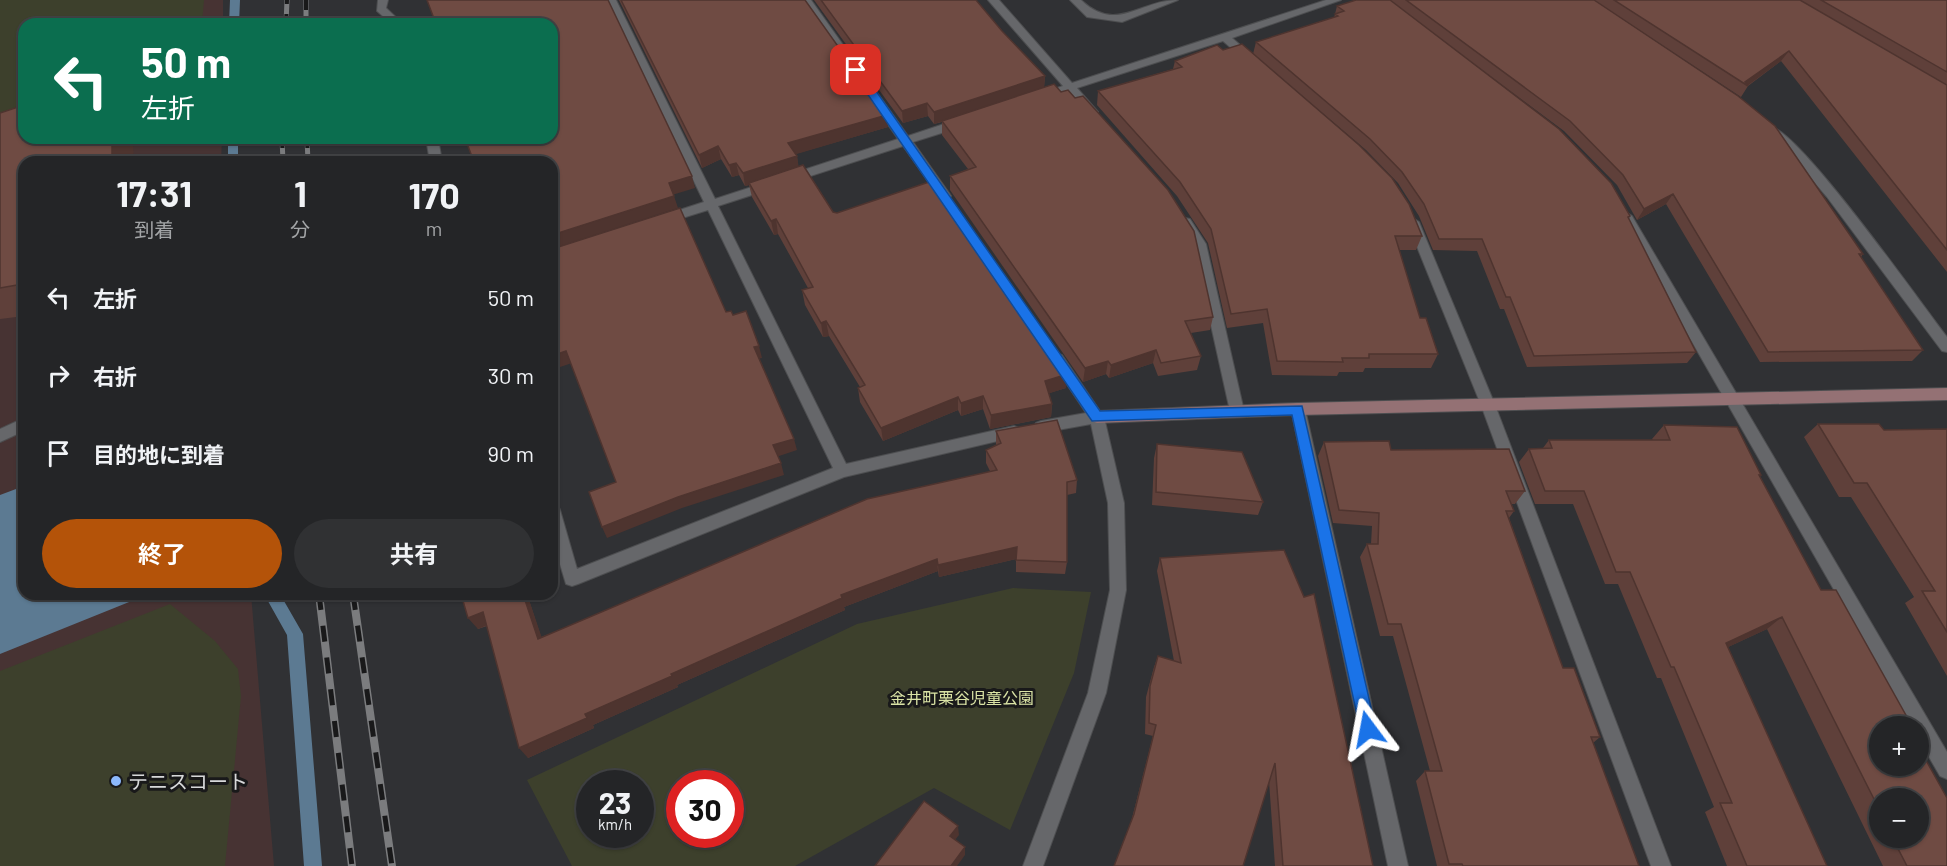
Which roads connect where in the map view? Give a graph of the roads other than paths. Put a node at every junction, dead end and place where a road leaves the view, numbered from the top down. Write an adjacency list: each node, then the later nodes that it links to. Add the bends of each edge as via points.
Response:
1 (383, 0): 8 (street, via 381,9)
2 (611, 0): 18 (street)
3 (806, 0): 16 (street)
4 (993, 0): 11 (street)
5 (1075, 0): 6 (street, via 1091,15 1122,19)
6 (1173, 0)
7 (1336, 0): 9 (street)
8 (391, 18)
9 (1224, 36): 10 (street); 11 (street)
10 (1260, 68)
11 (1069, 87): 12 (street); 14 (street)
12 (1026, 101)
13 (971, 119): 16 (street)
14 (1100, 122)
15 (1762, 123): 23 (street, via 1788,144 1831,194)
16 (906, 140): 18 (street); 20 (street)
17 (1617, 200): 26 (street)
18 (711, 204): 22 (street); 33 (street)
19 (1405, 207): 27 (street)
20 (954, 209)
21 (1177, 209): 29 (street, via 1199,244)
22 (654, 223)
23 (1947, 347)
24 (1049, 348): 30 (street)
25 (1947, 394): 26 (street)
26 (1731, 399): 27 (street); 35 (street)
27 (1488, 405): 28 (street); 38 (street)
28 (1298, 410): 29 (street); 37 (street)
29 (1237, 411): 30 (street)
30 (1096, 417): 33 (street); 36 (street, via 1116,503 1118,590 1097,693)
31 (18, 427): 32 (street)
32 (0, 436)
33 (842, 471): 34 (street, via 572,579)
34 (558, 531)
35 (1947, 770)
36 (1033, 866)
37 (1398, 866)
38 (1661, 866)

